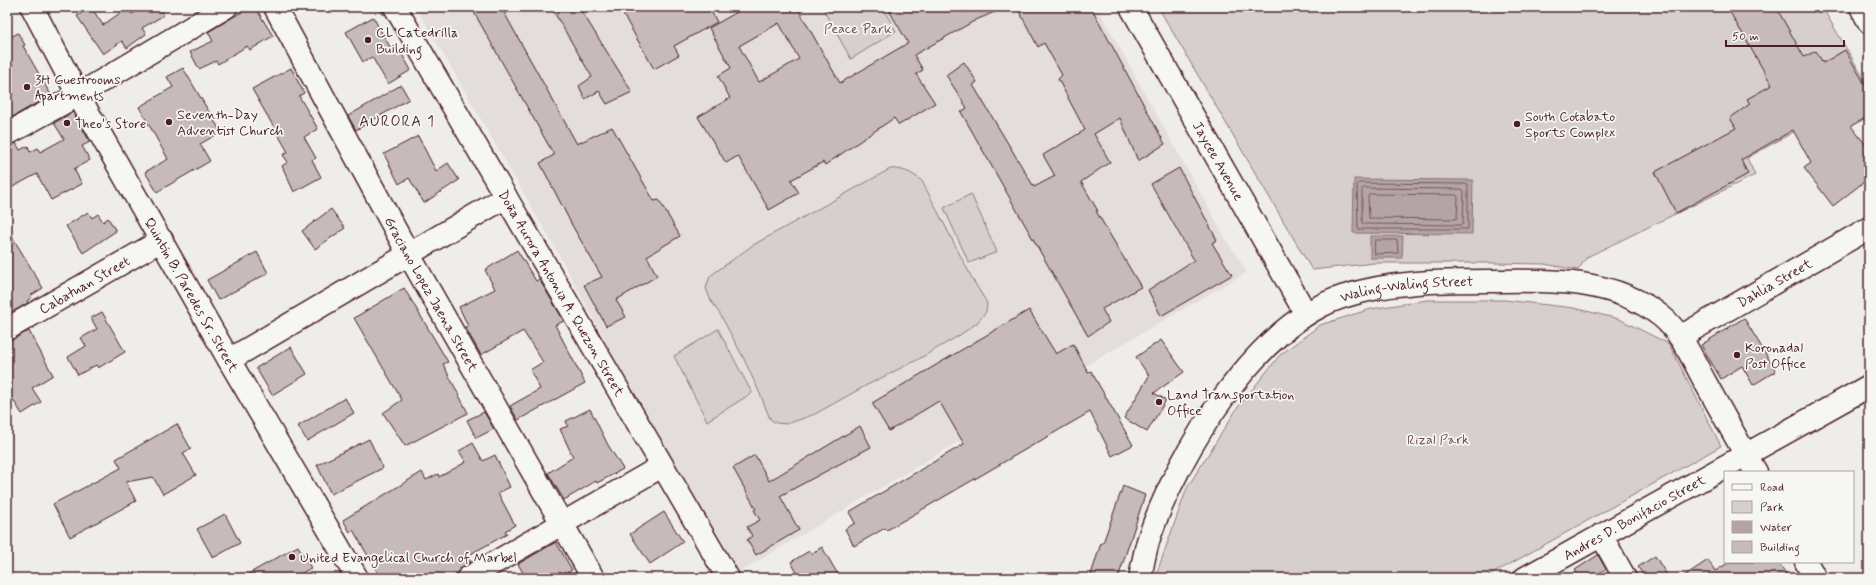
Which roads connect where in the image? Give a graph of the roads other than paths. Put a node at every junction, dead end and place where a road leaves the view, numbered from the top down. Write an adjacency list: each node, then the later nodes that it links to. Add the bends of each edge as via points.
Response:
1 (32, 7): 8 (main road, Quintin B. Paredes Sr. Street)
2 (226, 7): 8 (main road)
3 (275, 7): 13 (main road, Graciano Lopez Jaena Street)
4 (395, 7): 10 (main road, Doña Aurora Antonia A. Quezon Street)
5 (1131, 7): 14 (main road, Jaycee Avenue)
6 (1860, 7): 7 (main road)
7 (1869, 22)
8 (78, 95): 9 (main road); 12 (main road, Quintin B. Paredes Sr. Street)
9 (7, 134)
10 (506, 196): 13 (main road); 20 (main road, Doña Aurora Antonia A. Quezon Street)
11 (1869, 228): 16 (main road, Dahlia Street)
12 (162, 240): 15 (main road, Cabatuan Street); 17 (main road, Quintin B. Paredes Sr. Street)
13 (409, 255): 17 (main road); 23 (main road, Graciano Lopez Jaena Street)
14 (1306, 314): 16 (main road, Waling-Waling Street, via 1340,297 1381,287 1423,282 1572,282 1612,291 1642,302 1663,317); 30 (main road, Waling-Waling Street, via 1271,342 1237,378 1201,428 1165,495 1149,537)
15 (7, 329)
16 (1680, 337): 19 (main road, Waling-Waling Street)
17 (229, 360): 26 (main road, Quintin B. Paredes Sr. Street)
18 (1869, 386): 19 (main road, Andres D. Bonifacio Street)
19 (1750, 463): 21 (main road, Andres D. Bonifacio Street)
20 (662, 466): 23 (main road); 29 (main road, Doña Aurora Antonia A. Quezon Street)
21 (1733, 471)
22 (1724, 476): 24 (main road, Andres D. Bonifacio Street)
23 (562, 524): 27 (main road); 28 (main road, Graciano Lopez Jaena Street)
24 (1601, 535): 31 (main road, Andres D. Bonifacio Street); 32 (main road)
25 (1807, 563): 33 (main road)
26 (358, 578)
27 (468, 578)
28 (593, 578)
29 (728, 578)
30 (1140, 578)
31 (1525, 578)
32 (1625, 578)
33 (1815, 578)

